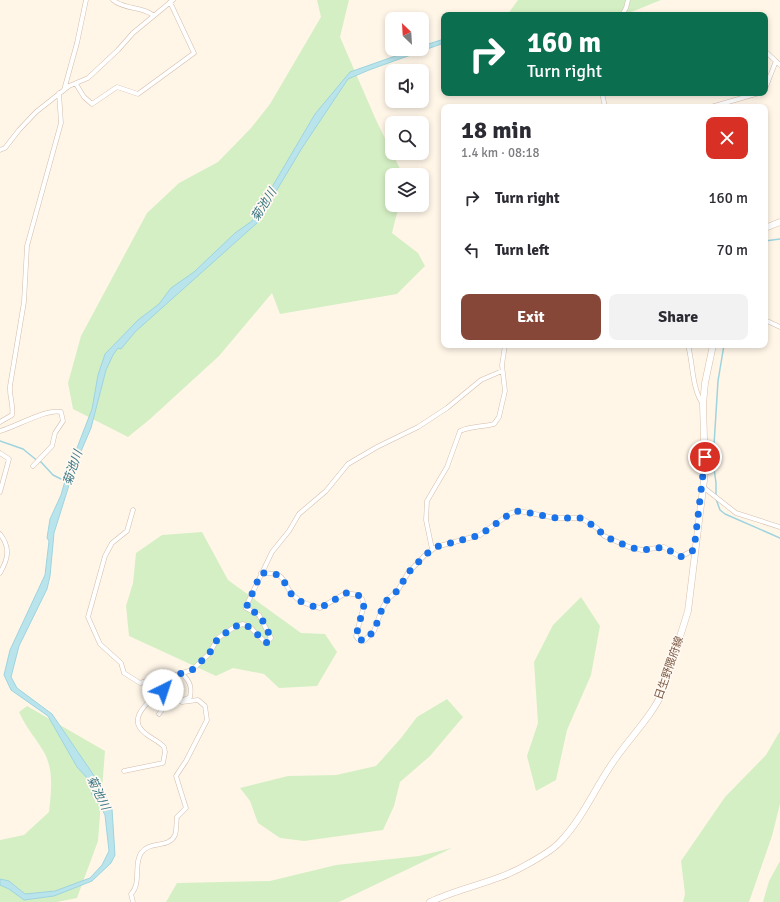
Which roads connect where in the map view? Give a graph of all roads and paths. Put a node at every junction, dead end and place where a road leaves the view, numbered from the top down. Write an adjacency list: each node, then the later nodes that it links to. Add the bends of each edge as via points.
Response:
1 (86, 0): 12 (street, via 78,43)
2 (113, 0): 6 (street, via 127,8)
3 (628, 0): 5 (street)
4 (172, 1): 6 (street); 11 (street, via 194,53 138,94 117,87 92,104)
5 (624, 12)
6 (153, 15): 11 (street, via 95,71)
7 (768, 54): 8 (street)
8 (776, 61): 9 (street); 10 (street)
9 (780, 65)
10 (768, 81)
11 (76, 84): 12 (street)
12 (64, 90): 13 (street)
13 (59, 93): 16 (street, via 36,112 5,148); 26 (street, via 59,132 27,246 24,302 9,394 13,410 12,415)
14 (749, 96): 15 (street)
15 (721, 104)
16 (0, 150)
17 (780, 222): 18 (main road)
18 (768, 227)
19 (768, 321): 20 (street)
20 (780, 327)
21 (505, 348): 24 (street)
22 (689, 348): 25 (street, via 696,391)
23 (712, 348): 25 (main road, 日生野隈府線)
24 (502, 371): 35 (street, via 505,391 499,417 494,424 460,431 447,467 428,501 426,520); 38 (street, via 481,380 447,408 418,427 348,464 326,492 299,514 272,552)
25 (703, 404): 30 (main road, 日生野隈府線, via 705,457)
26 (0, 422)
27 (0, 431): 29 (street, via 46,414 61,412 63,421 55,433 52,446)
28 (0, 453): 31 (street, via 8,459)
29 (33, 466)
30 (702, 487): 33 (street, via 736,513); 36 (main road, 日生野隈府線)
31 (0, 492)
32 (133, 510): 40 (street, via 127,531 112,544 105,556 88,617 100,644 121,662 124,673 140,683 150,680)
33 (780, 527)
34 (0, 534): 37 (street, via 8,551 8,557)
35 (432, 550): 36 (street, via 441,545 480,535 511,513 519,511 556,518 581,518 604,536 642,550 664,547 680,557); 38 (street, via 408,573 382,609 374,631 364,641 356,636 364,605 358,595 346,593 320,608 298,600 276,573)
36 (694, 550): 46 (main road, 日生野隈府線, via 688,611 658,703 604,775 566,835 544,854 503,877)
37 (0, 573)
38 (261, 573): 39 (street, via 246,608 260,615 271,638 266,643 251,628 243,624 236,626 218,638 209,654 192,670)
39 (182, 674): 40 (street, via 169,680); 42 (street, via 190,682 191,692 190,697)
40 (161, 690): 41 (street); 44 (street, via 140,711 138,719 141,729 164,747 165,758 162,763)
41 (172, 696): 42 (street); 43 (street)
42 (181, 701): 45 (street, via 198,700 206,711 206,721 176,776 186,808 177,817 172,840 148,846 139,857 136,885 131,894)
43 (159, 714)
44 (124, 771)
45 (133, 902)
46 (430, 902)

